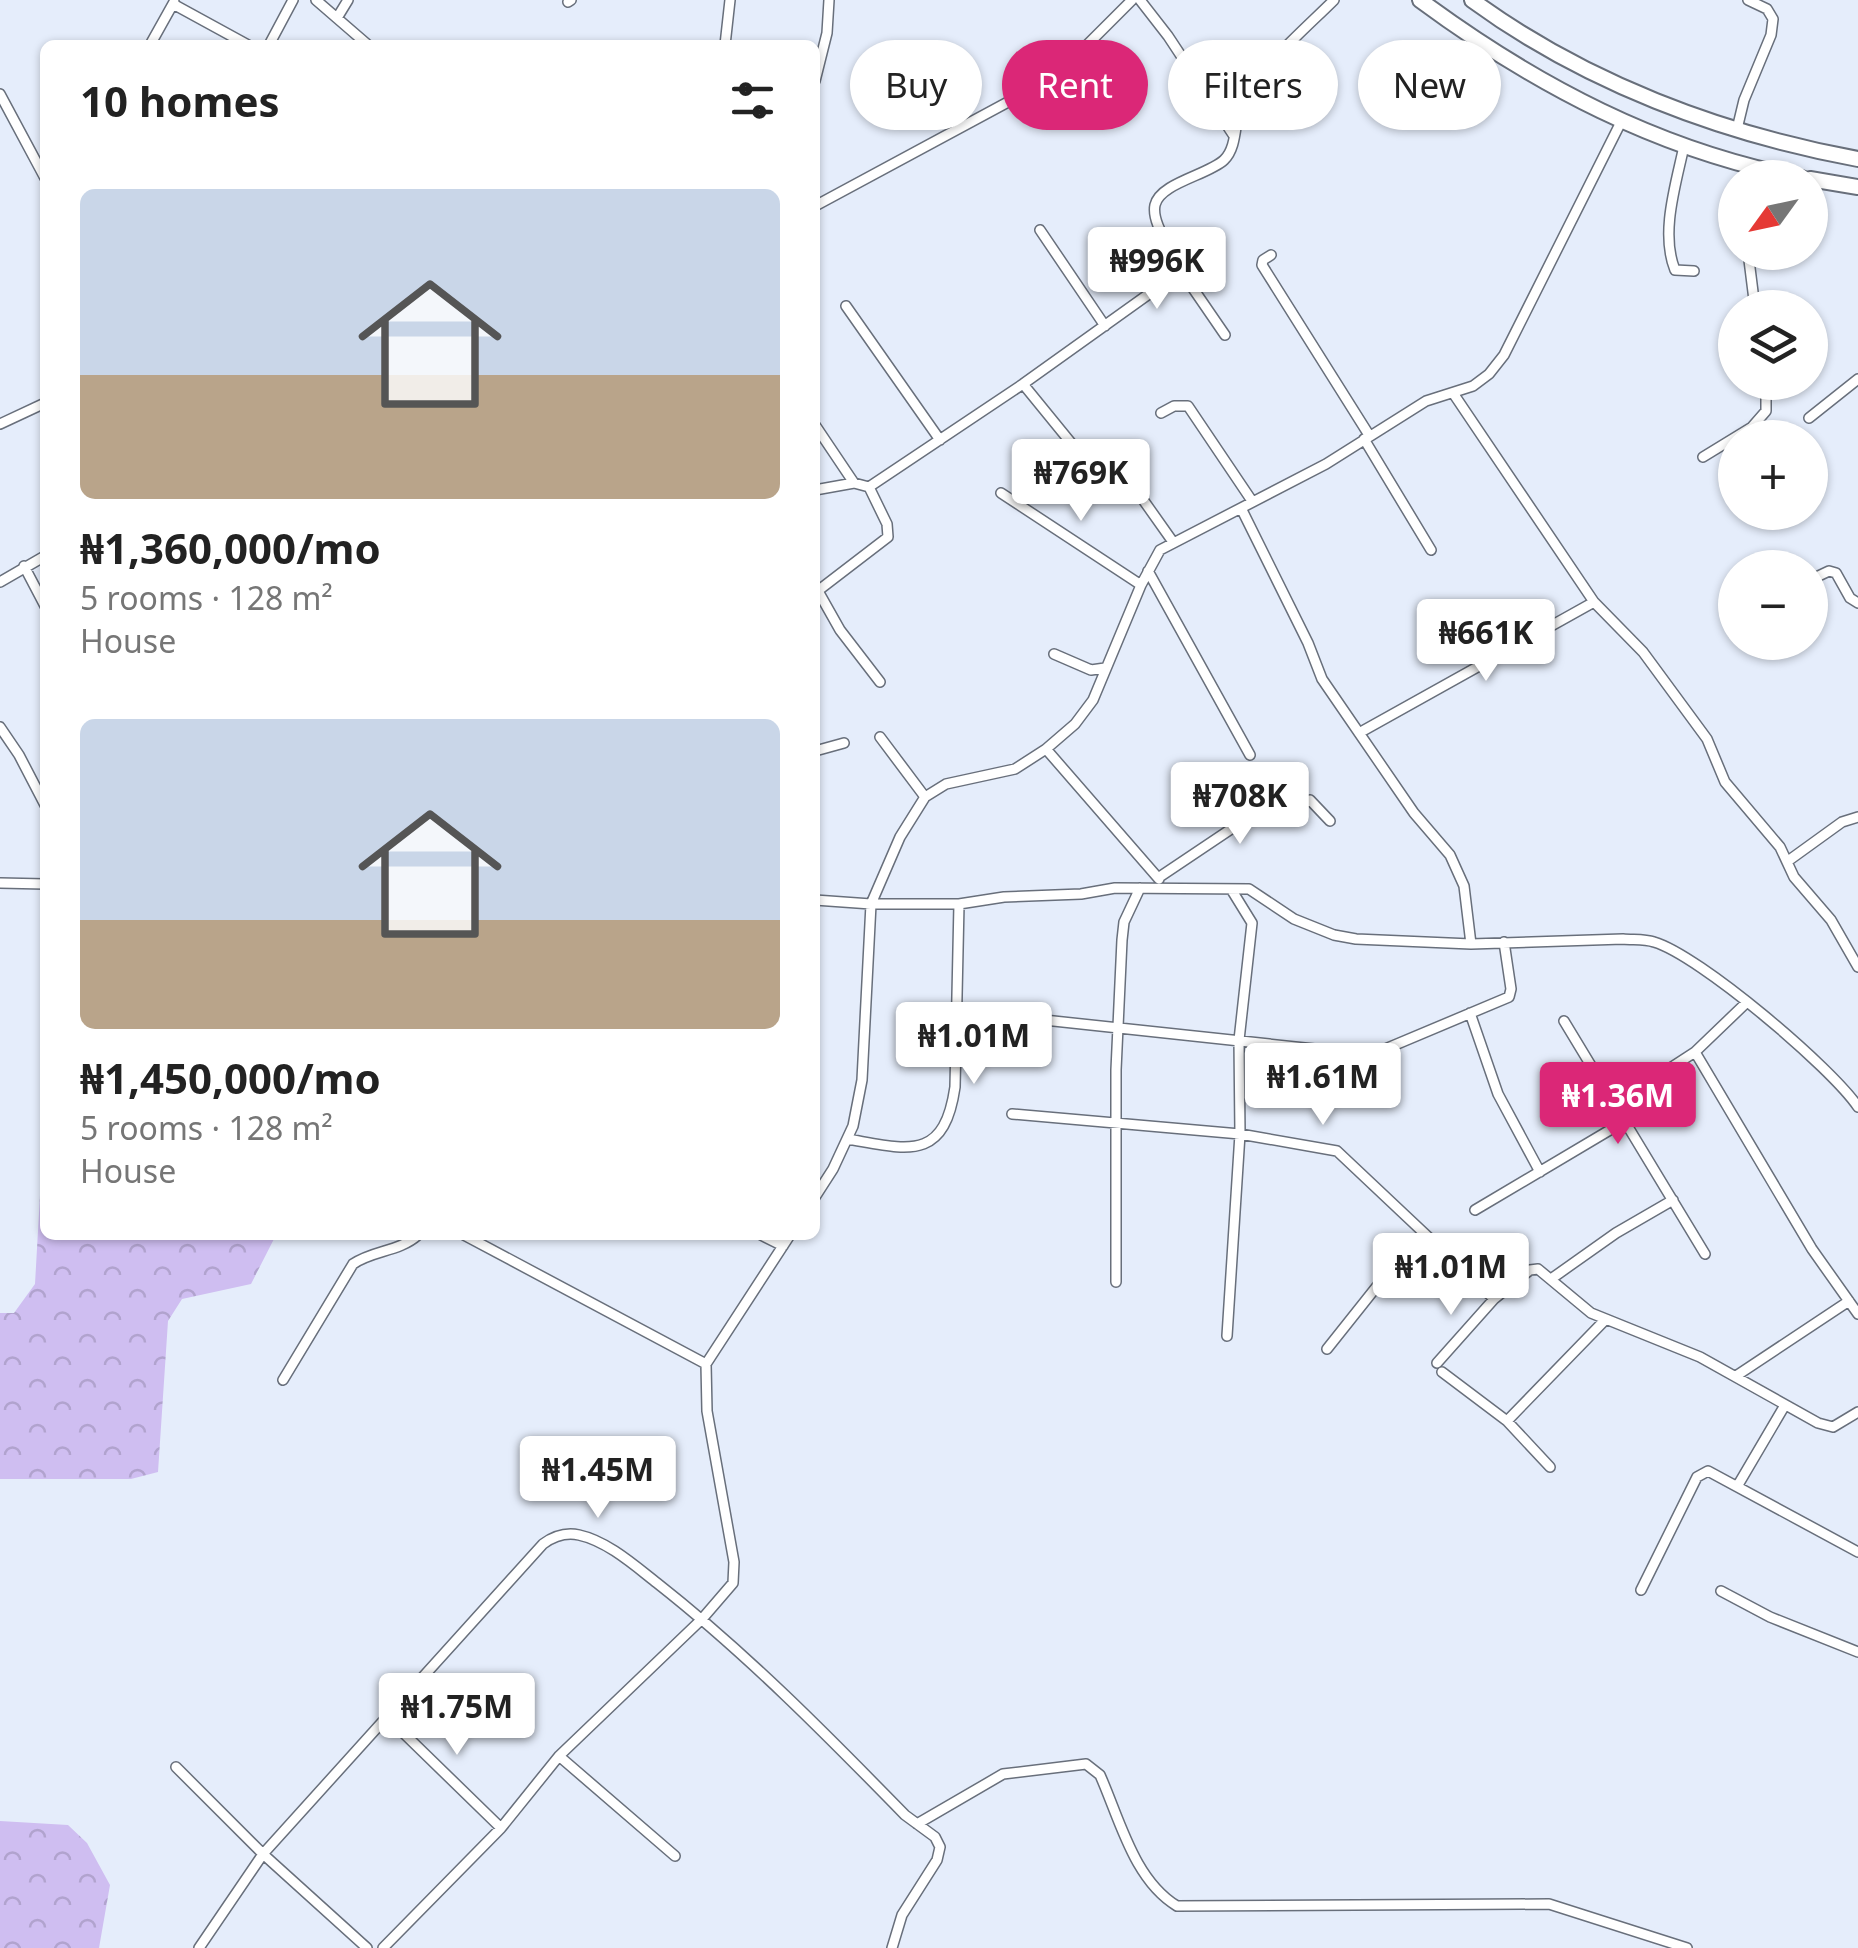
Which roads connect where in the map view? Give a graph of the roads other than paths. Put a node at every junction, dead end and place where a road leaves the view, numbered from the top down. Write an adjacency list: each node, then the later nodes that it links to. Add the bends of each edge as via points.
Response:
1 (294, 0): 16 (street)
2 (316, 0): 13 (street)
3 (348, 0): 13 (street)
4 (730, 0): 18 (street)
5 (829, 0): 19 (street)
6 (1132, 0): 30 (street, via 1021,95)
7 (1140, 0): 23 (street)
8 (1334, 0): 23 (street, via 1257,80 1241,103)
9 (1420, 0): 21 (main road, via 1478,43)
10 (1472, 0): 22 (main road, via 1605,80)
11 (1748, 0): 22 (street, via 1767,8 1773,19)
12 (174, 2): 14 (street); 15 (street)
13 (336, 18): 17 (street)
14 (153, 40)
15 (239, 40)
16 (272, 40)
17 (362, 40)
18 (726, 40)
19 (820, 61)
20 (0, 94): 27 (street)
21 (1621, 122): 24 (main road); 40 (street, via 1504,355 1473,386)
22 (1738, 128): 25 (main road)
23 (1234, 136): 33 (street, via 1224,160 1159,194 1157,223)
24 (1684, 146): 26 (main road); 34 (street, via 1670,248 1675,270)
25 (1858, 158)
26 (1720, 160)
27 (40, 169)
28 (1828, 182): 29 (main road)
29 (1858, 187)
30 (820, 203)
31 (1040, 230): 36 (street)
32 (1270, 255): 47 (street, via 1262,265)
33 (1179, 268): 36 (street); 37 (street)
34 (1694, 271)
35 (846, 306): 48 (street)
36 (1105, 326): 39 (street)
37 (1225, 335)
38 (1858, 379): 44 (street)
39 (1024, 384): 48 (street); 56 (street, via 1085,460 1110,453)
40 (1453, 393): 47 (street); 67 (street)
41 (1766, 400): 49 (street, via 1766,411 1752,426)
42 (40, 406): 45 (street)
43 (1161, 413): 54 (street, via 1188,406)
44 (1809, 418)
45 (0, 424)
46 (820, 432): 50 (street)
47 (1367, 437): 54 (street); 57 (street)
48 (940, 440): 51 (street)
49 (1703, 456)
50 (854, 483): 51 (street); 52 (street)
51 (869, 487): 64 (street, via 888,537)
52 (820, 489)
53 (1001, 493): 63 (street)
54 (1252, 501): 55 (street)
55 (1240, 508): 56 (street); 73 (street, via 1322,679)
56 (1173, 542): 61 (street)
57 (1431, 550)
58 (40, 558): 59 (street)
59 (24, 566): 62 (street); 65 (street)
60 (1828, 571): 68 (street)
61 (1148, 572): 63 (street); 78 (street)
62 (0, 582)
63 (1141, 585): 70 (street)
64 (820, 589)
65 (40, 596)
66 (820, 598): 71 (street)
67 (1594, 602): 73 (street); 83 (street, via 1643,652 1707,739 1725,782)
68 (1858, 603)
69 (1054, 654): 70 (street, via 1091,670)
70 (1106, 668): 76 (street, via 1094,700)
71 (880, 682)
72 (0, 727): 79 (street)
73 (1360, 733): 94 (street, via 1450,855 1464,886)
74 (880, 737): 80 (street)
75 (844, 744): 77 (street)
76 (1046, 749): 80 (street, via 1014,769 946,784); 84 (street)
77 (820, 750)
78 (1250, 756)
79 (40, 795)
80 (925, 797): 91 (street)
81 (1858, 818): 83 (street)
82 (1330, 820): 84 (street, via 1310,800 1238,825)
83 (1788, 861): 95 (street)
84 (1158, 878): 88 (street)
85 (0, 882): 86 (street)
86 (40, 884)
87 (1140, 888): 88 (street); 92 (street); 100 (street, via 1124,922)
88 (1167, 888): 89 (street)
89 (1230, 889): 94 (street, via 1249,888 1294,919 1334,935); 101 (street, via 1252,923)
90 (820, 900): 91 (street)
91 (871, 904): 92 (street); 109 (street, via 862,1080)
92 (960, 904): 109 (street, via 951,1115 924,1147)
93 (1504, 942): 94 (street); 96 (street, via 1656,942); 97 (street, via 1509,997)
94 (1471, 944)
95 (1858, 966)
96 (1746, 1003): 102 (street); 104 (street, via 1845,1087)
97 (1470, 1012): 101 (street, via 1371,1055); 110 (street, via 1498,1094)
98 (1034, 1019): 100 (street)
99 (1564, 1021): 103 (street)
100 (1120, 1027): 101 (street); 107 (street)
101 (1239, 1040): 108 (street)
102 (1695, 1052): 103 (street); 124 (street)
103 (1615, 1104): 106 (street)
104 (1858, 1107)
105 (1012, 1114): 107 (street)
106 (1625, 1121): 110 (street); 112 (street)
107 (1115, 1122): 108 (street); 122 (street)
108 (1240, 1134): 114 (street, via 1337,1151); 127 (street)
109 (846, 1139): 111 (street)
110 (1540, 1172): 113 (street)
111 (820, 1189)
112 (1673, 1200): 120 (street); 121 (street)
113 (1475, 1210)
114 (1425, 1236): 123 (street); 128 (street, via 1401,1256)
115 (412, 1240): 131 (street, via 353,1264)
116 (473, 1240): 129 (street)
117 (772, 1240): 119 (street)
118 (787, 1240): 119 (street)
119 (783, 1246): 129 (street)
120 (1705, 1254)
121 (1551, 1279): 123 (street, via 1530,1270); 126 (street)
122 (1116, 1282)
123 (1494, 1299): 134 (street, via 1440,1368)
124 (1849, 1300): 125 (street); 130 (street)
125 (1858, 1314)
126 (1605, 1320): 130 (street); 134 (street)
127 (1227, 1336)
128 (1327, 1349)
129 (706, 1364): 140 (street, via 707,1411 734,1562 733,1583)
130 (1736, 1376): 132 (street)
131 (284, 1380)
132 (1785, 1405): 133 (street, via 1833,1427); 136 (street)
133 (1858, 1412)
134 (1507, 1421): 135 (street)
135 (1550, 1467)
136 (1738, 1485): 137 (street); 138 (street, via 1708,1471 1697,1477)
137 (1858, 1552)
138 (1642, 1590)
139 (1722, 1591): 141 (street)
140 (702, 1618): 142 (street, via 596,1541 554,1536); 143 (street); 145 (street)
141 (1858, 1652)
142 (386, 1716): 146 (street); 147 (street)
143 (559, 1756): 146 (street); 148 (street)
144 (176, 1767): 147 (street)
145 (917, 1824): 152 (street, via 940,1846 902,1915); 153 (street, via 1003,1774 1086,1764 1100,1775 1144,1876 1177,1906 1549,1904)
146 (501, 1828): 151 (street)
147 (263, 1854): 149 (street); 150 (street)
148 (675, 1856)
149 (199, 1948)
150 (367, 1948)
151 (383, 1948)
152 (892, 1948)
153 (1687, 1948)

